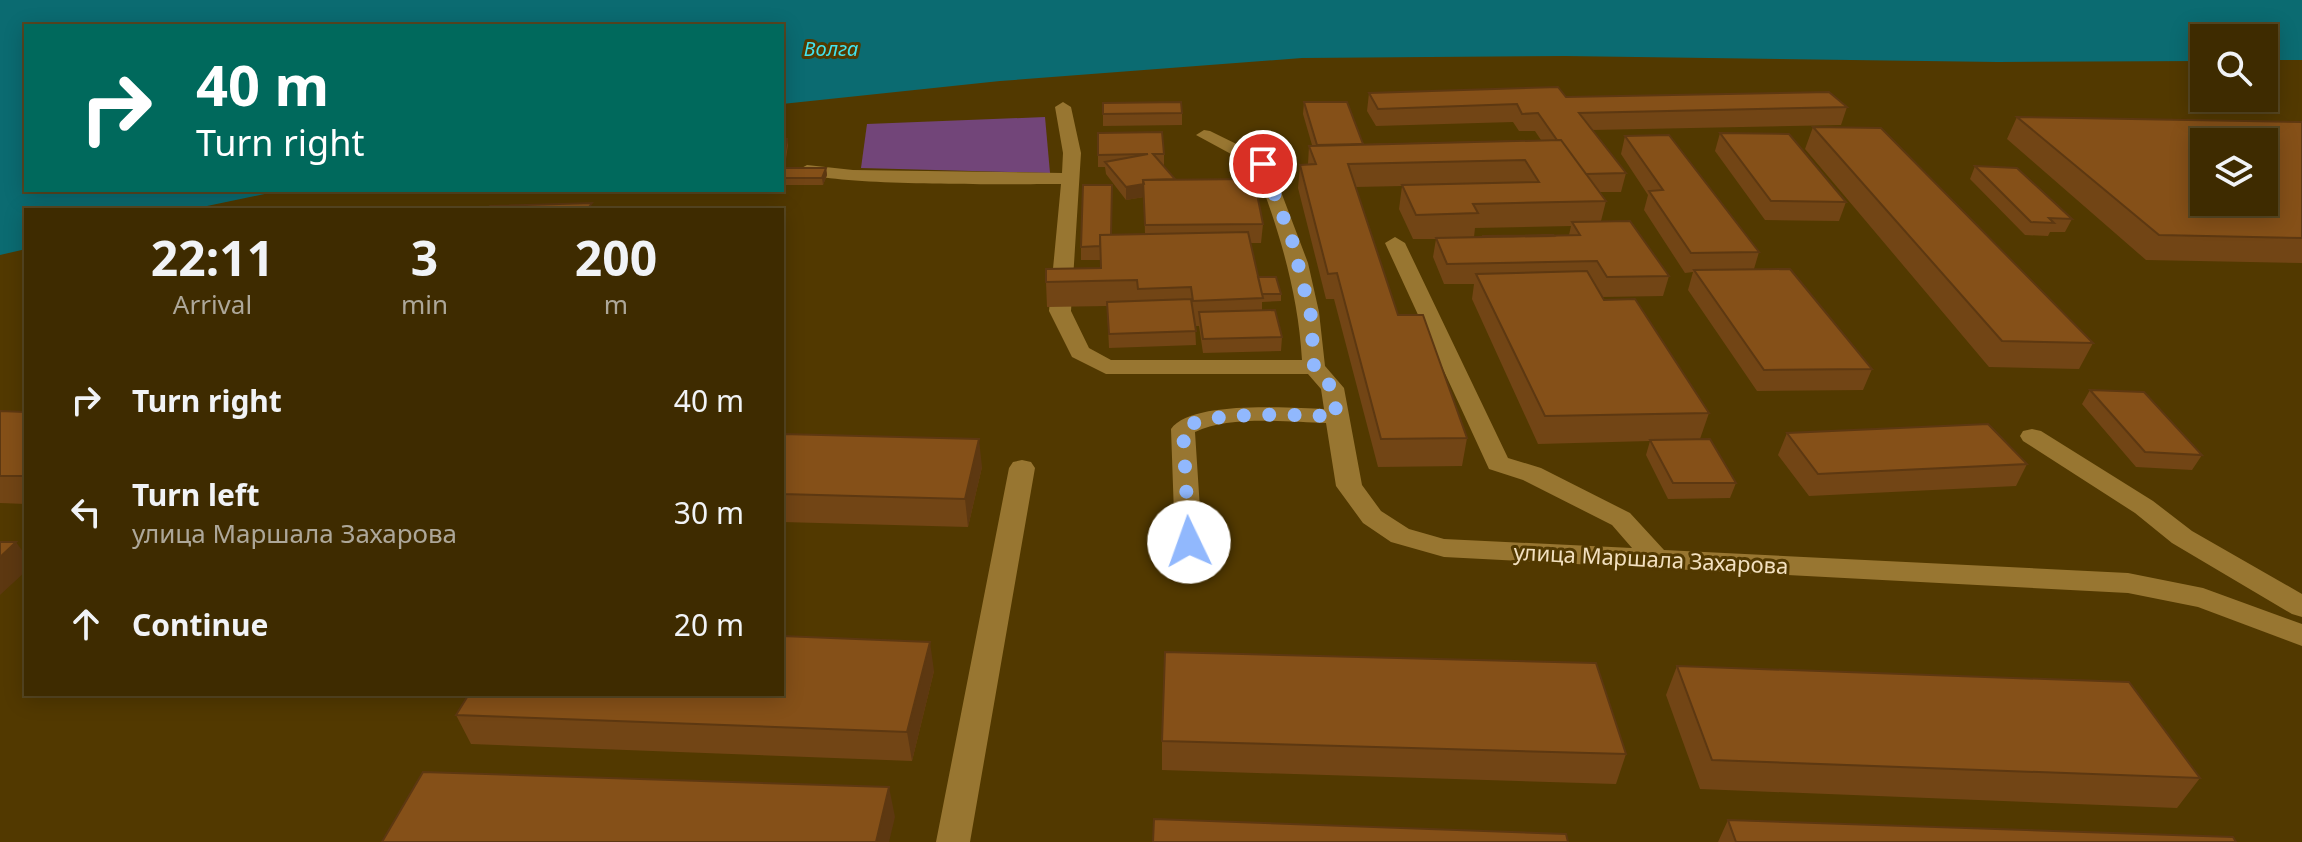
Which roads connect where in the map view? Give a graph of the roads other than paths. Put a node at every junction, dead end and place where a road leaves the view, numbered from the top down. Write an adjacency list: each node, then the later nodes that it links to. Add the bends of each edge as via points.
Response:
1 (1063, 107): 4 (street, via 1072,153)
2 (1204, 135): 6 (street, via 1263,164 1292,240 1311,316)
3 (807, 170): 4 (street)
4 (1070, 179): 6 (street, via 1060,311 1080,352 1106,367)
5 (1395, 243): 10 (street, via 1498,463 1532,474 1621,519)
6 (1314, 367): 7 (street, улица Маршала Захарова, via 1332,388)
7 (1337, 416): 10 (street, улица Маршала Захарова, via 1349,486 1372,517 1400,536 1444,548); 11 (street, via 1220,418 1191,422 1183,429)
8 (2032, 436): 12 (street, via 2182,537)
9 (1022, 468): 14 (street)
10 (1656, 558): 13 (street, улица Маршала Захарова, via 2128,583 2203,598)
11 (1190, 571)
12 (2302, 607)
13 (2302, 635)
14 (953, 842)

